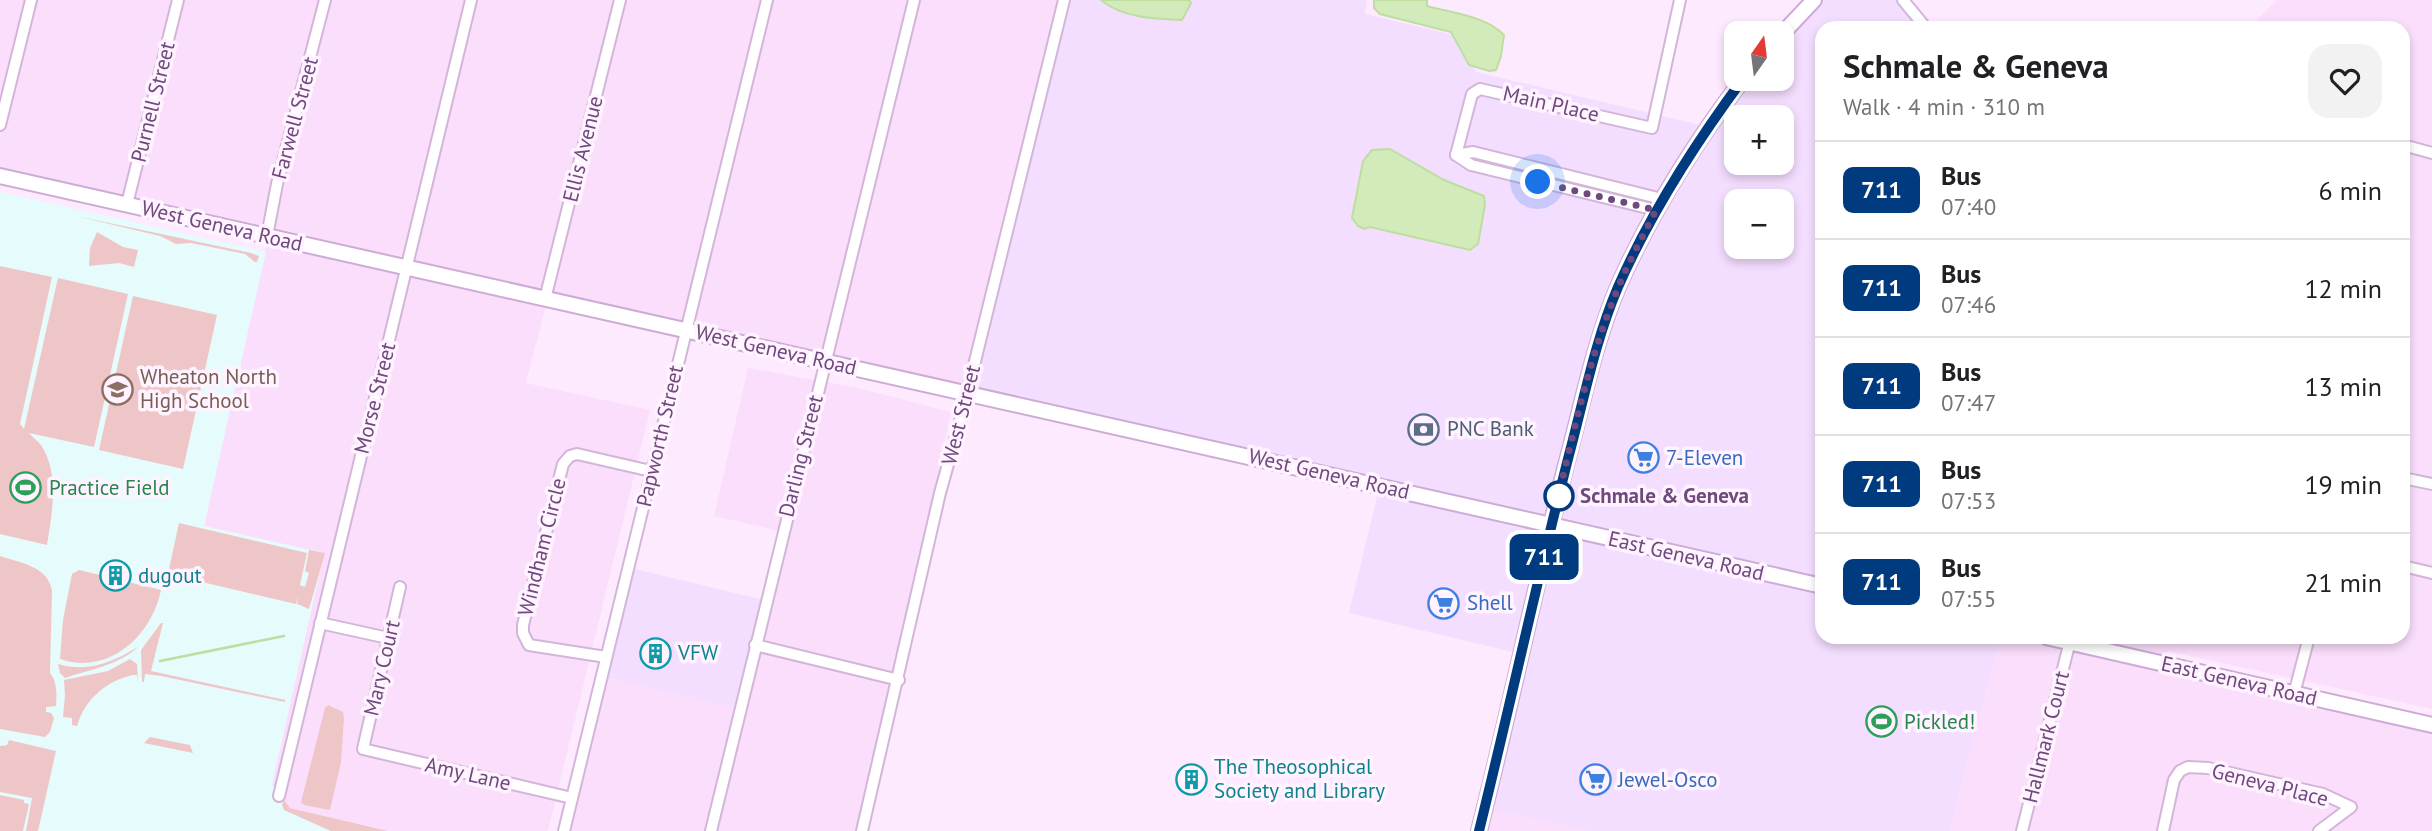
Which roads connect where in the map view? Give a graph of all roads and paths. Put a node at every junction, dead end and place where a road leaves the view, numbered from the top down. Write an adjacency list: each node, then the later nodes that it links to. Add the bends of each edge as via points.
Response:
1 (31, 0): 15 (street)
2 (178, 0): 19 (street, Purnell Street)
3 (325, 0): 21 (street, Farwell Street)
4 (471, 0): 22 (street, Morse Street)
5 (620, 0): 23 (street, Ellis Avenue)
6 (766, 0): 24 (street, Papworth Street)
7 (914, 0): 25 (street, Darling Street)
8 (1064, 0): 26 (street, West Street)
9 (1680, 0): 20 (street, Main Place, via 1651,128 1480,89 1472,94 1456,155 1473,152)
10 (1814, 0): 12 (main road)
11 (1903, 0): 13 (street)
12 (1794, 21)
13 (1920, 21)
14 (1734, 91): 20 (main road)
15 (0, 125)
16 (2410, 147): 17 (street)
17 (2432, 153)
18 (0, 176): 19 (main road, West Geneva Road)
19 (127, 204): 21 (main road, West Geneva Road)
20 (1659, 204): 30 (main road, via 1618,288 1603,332)
21 (267, 236): 22 (main road, West Geneva Road)
22 (406, 267): 23 (main road, West Geneva Road); 35 (street, Morse Street)
23 (545, 299): 24 (main road, West Geneva Road)
24 (685, 330): 25 (main road, West Geneva Road); 27 (street, Papworth Street)
25 (824, 361): 26 (main road, West Geneva Road); 40 (street, Darling Street)
26 (967, 393): 30 (main road, West Geneva Road); 42 (street, West Street)
27 (651, 471): 41 (street, Papworth Street); 41 (street, Windham Circle, via 577,454 563,464 523,625 529,645)
28 (2410, 479): 29 (street)
29 (2432, 484)
30 (1551, 526): 33 (main road, East Geneva Road); 51 (main road)
31 (2410, 568): 32 (street)
32 (2432, 573)
33 (1815, 584)
34 (400, 586): 36 (street, Mary Court)
35 (320, 623): 36 (street); 46 (street, Morse Street)
36 (388, 638): 45 (street, Mary Court)
37 (2069, 644): 52 (street, Hallmark Court)
38 (2087, 644): 43 (main road, East Geneva Road)
39 (2306, 644): 43 (street)
40 (755, 645): 42 (street); 49 (street, Darling Street)
41 (606, 657): 47 (street, Papworth Street)
42 (899, 680): 50 (street, West Street)
43 (2294, 694): 44 (main road, East Geneva Road)
44 (2432, 725)
45 (363, 750): 47 (street, Amy Lane)
46 (279, 796)
47 (572, 799): 48 (street, Papworth Street)
48 (564, 831)
49 (711, 831)
50 (862, 831)
51 (1479, 831)
52 (2022, 831)
53 (2163, 831): 54 (street, Geneva Place, via 2174,780 2188,766 2322,794 2351,807)
54 (2319, 831)

